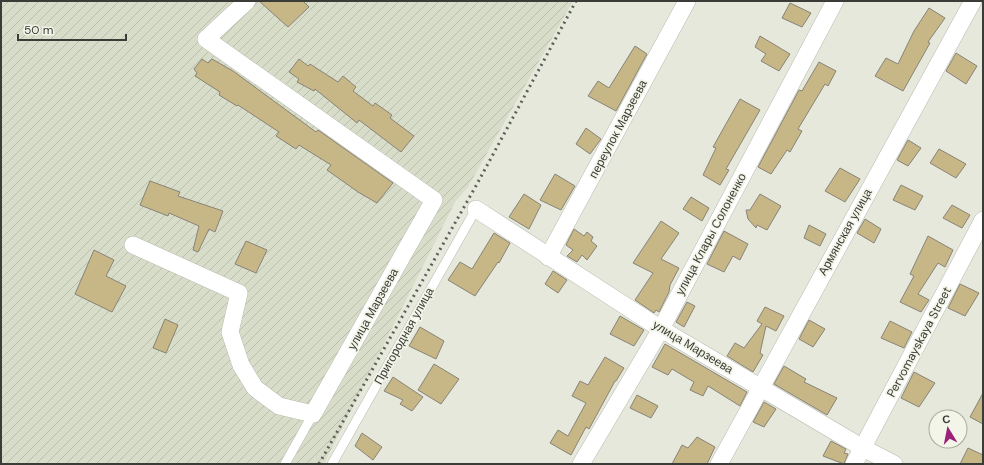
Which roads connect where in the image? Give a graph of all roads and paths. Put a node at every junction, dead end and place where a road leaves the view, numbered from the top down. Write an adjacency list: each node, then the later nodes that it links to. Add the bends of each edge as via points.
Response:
1 (247, 1): 11 (street, улица Марзеева, via 206,39 434,200)
2 (688, 1): 8 (street, переулок Марзеева)
3 (835, 1): 9 (street, улица Клары Солоненко)
4 (973, 1): 10 (street, Армянская улица)
5 (476, 208): 8 (street, улица Марзеева); 14 (lane, Пригородная улица)
6 (983, 220): 12 (street, Pervomayskaya Street)
7 (133, 245): 11 (street, via 239,293 230,332 245,371 255,388 279,406)
8 (548, 257): 9 (street, улица Марзеева)
9 (660, 329): 10 (street, улица Марзеева); 15 (street, улица Клары Солоненко)
10 (760, 388): 12 (street, улица Марзеева); 16 (street, Армянская улица)
11 (313, 414): 13 (lane)
12 (863, 448): 17 (street, Pervomayskaya Street); 18 (street, улица Марзеева)
13 (285, 464)
14 (332, 464)
15 (581, 464)
16 (719, 464)
17 (854, 464)
18 (894, 464)

